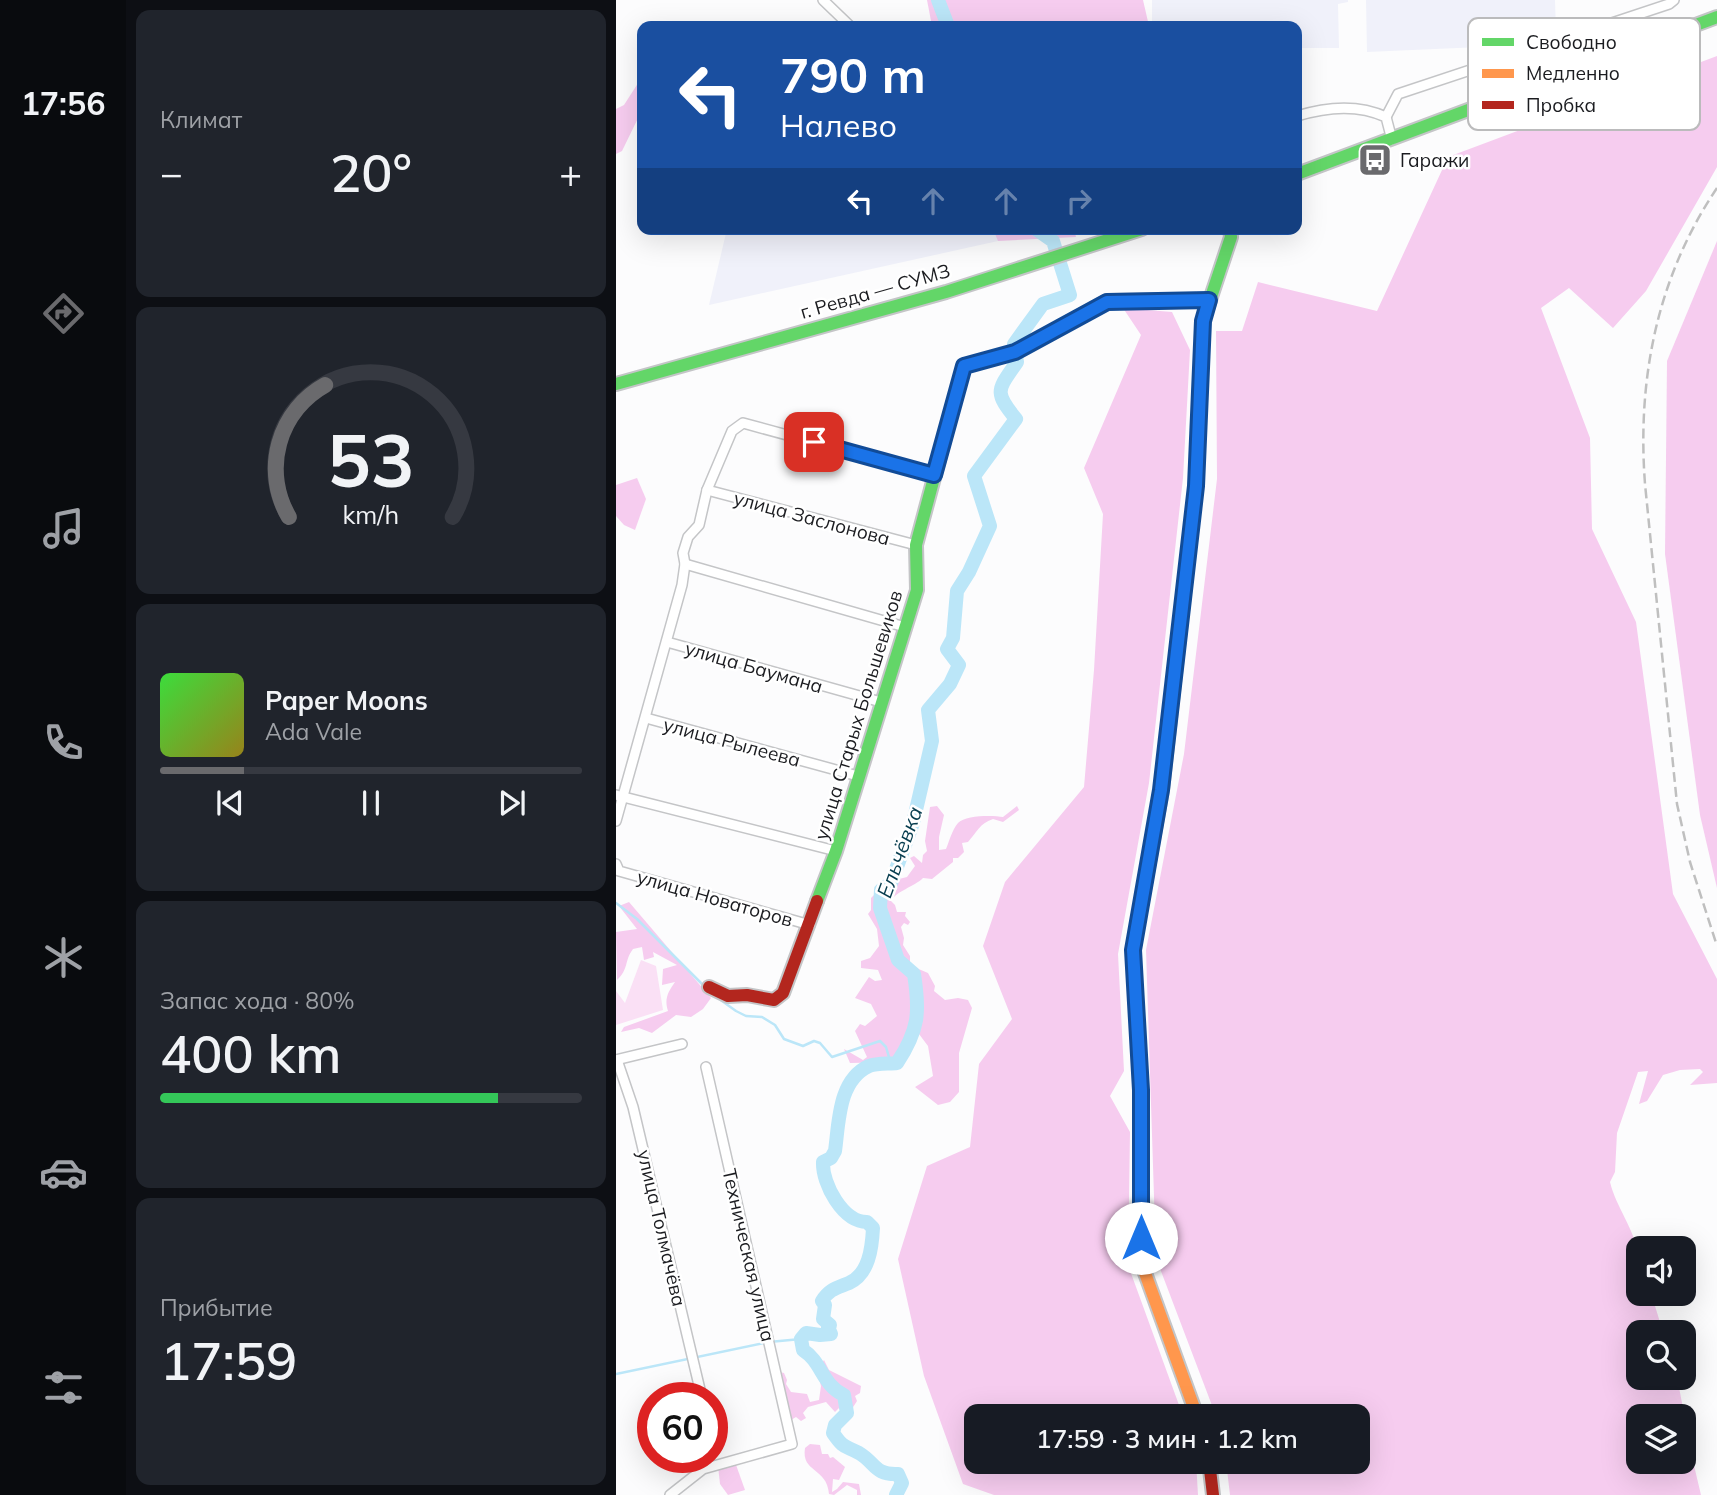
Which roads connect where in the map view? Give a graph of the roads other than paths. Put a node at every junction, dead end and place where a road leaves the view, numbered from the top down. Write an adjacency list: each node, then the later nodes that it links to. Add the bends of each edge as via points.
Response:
1 (823, 0): 5 (street)
2 (1674, 0): 4 (street)
3 (1717, 17): 6 (main road)
4 (1627, 18)
5 (845, 21)
6 (1700, 23)
7 (1468, 71): 10 (street, via 1398,94)
8 (1468, 111): 11 (main road)
9 (1302, 115): 10 (street, via 1332,108 1368,109)
10 (1386, 117): 11 (street)
11 (1392, 140): 12 (main road)
12 (1302, 172)
13 (1125, 235): 16 (main road, г. Ревда — СУМЗ, via 950,290)
14 (1232, 235): 15 (main road)
15 (1209, 300): 17 (main road, улица Старых Большевиков, via 1107,302 1015,352 964,366); 36 (main road, via 1203,321 1196,486 1163,776 1133,950 1141,1090 1141,1262)
16 (616, 384)
17 (934, 475): 18 (street, via 743,423 732,431); 19 (main road, улица Старых Большевиков)
18 (707, 490): 19 (street, улица Заслонова); 20 (street, via 699,525 688,537 683,553)
19 (916, 545): 21 (main road, улица Старых Большевиков, via 917,590)
20 (685, 564): 21 (street); 22 (street)
21 (905, 627): 23 (main road, улица Старых Большевиков)
22 (667, 642): 23 (street, улица Баумана); 24 (street)
23 (881, 702): 25 (main road, улица Старых Большевиков)
24 (646, 718): 25 (street, улица Рылеева); 26 (street)
25 (858, 776): 28 (main road, улица Старых Большевиков)
26 (619, 795): 27 (street); 28 (street)
27 (616, 821)
28 (836, 851): 30 (main road, улица Старых Большевиков)
29 (618, 868): 30 (street, улица Новаторов)
30 (810, 925): 31 (main road, улица Старых Большевиков, via 778,999 728,996)
31 (709, 987)
32 (682, 1044): 33 (street)
33 (617, 1060): 35 (street, улица Толмачёва, via 633,1107)
34 (706, 1067): 37 (street, Техническая улица, via 792,1444)
35 (698, 1382)
36 (1193, 1404)
37 (728, 1462)
38 (698, 1473): 40 (street)
39 (1211, 1474): 41 (main road)
40 (670, 1495)
41 (1213, 1495)

